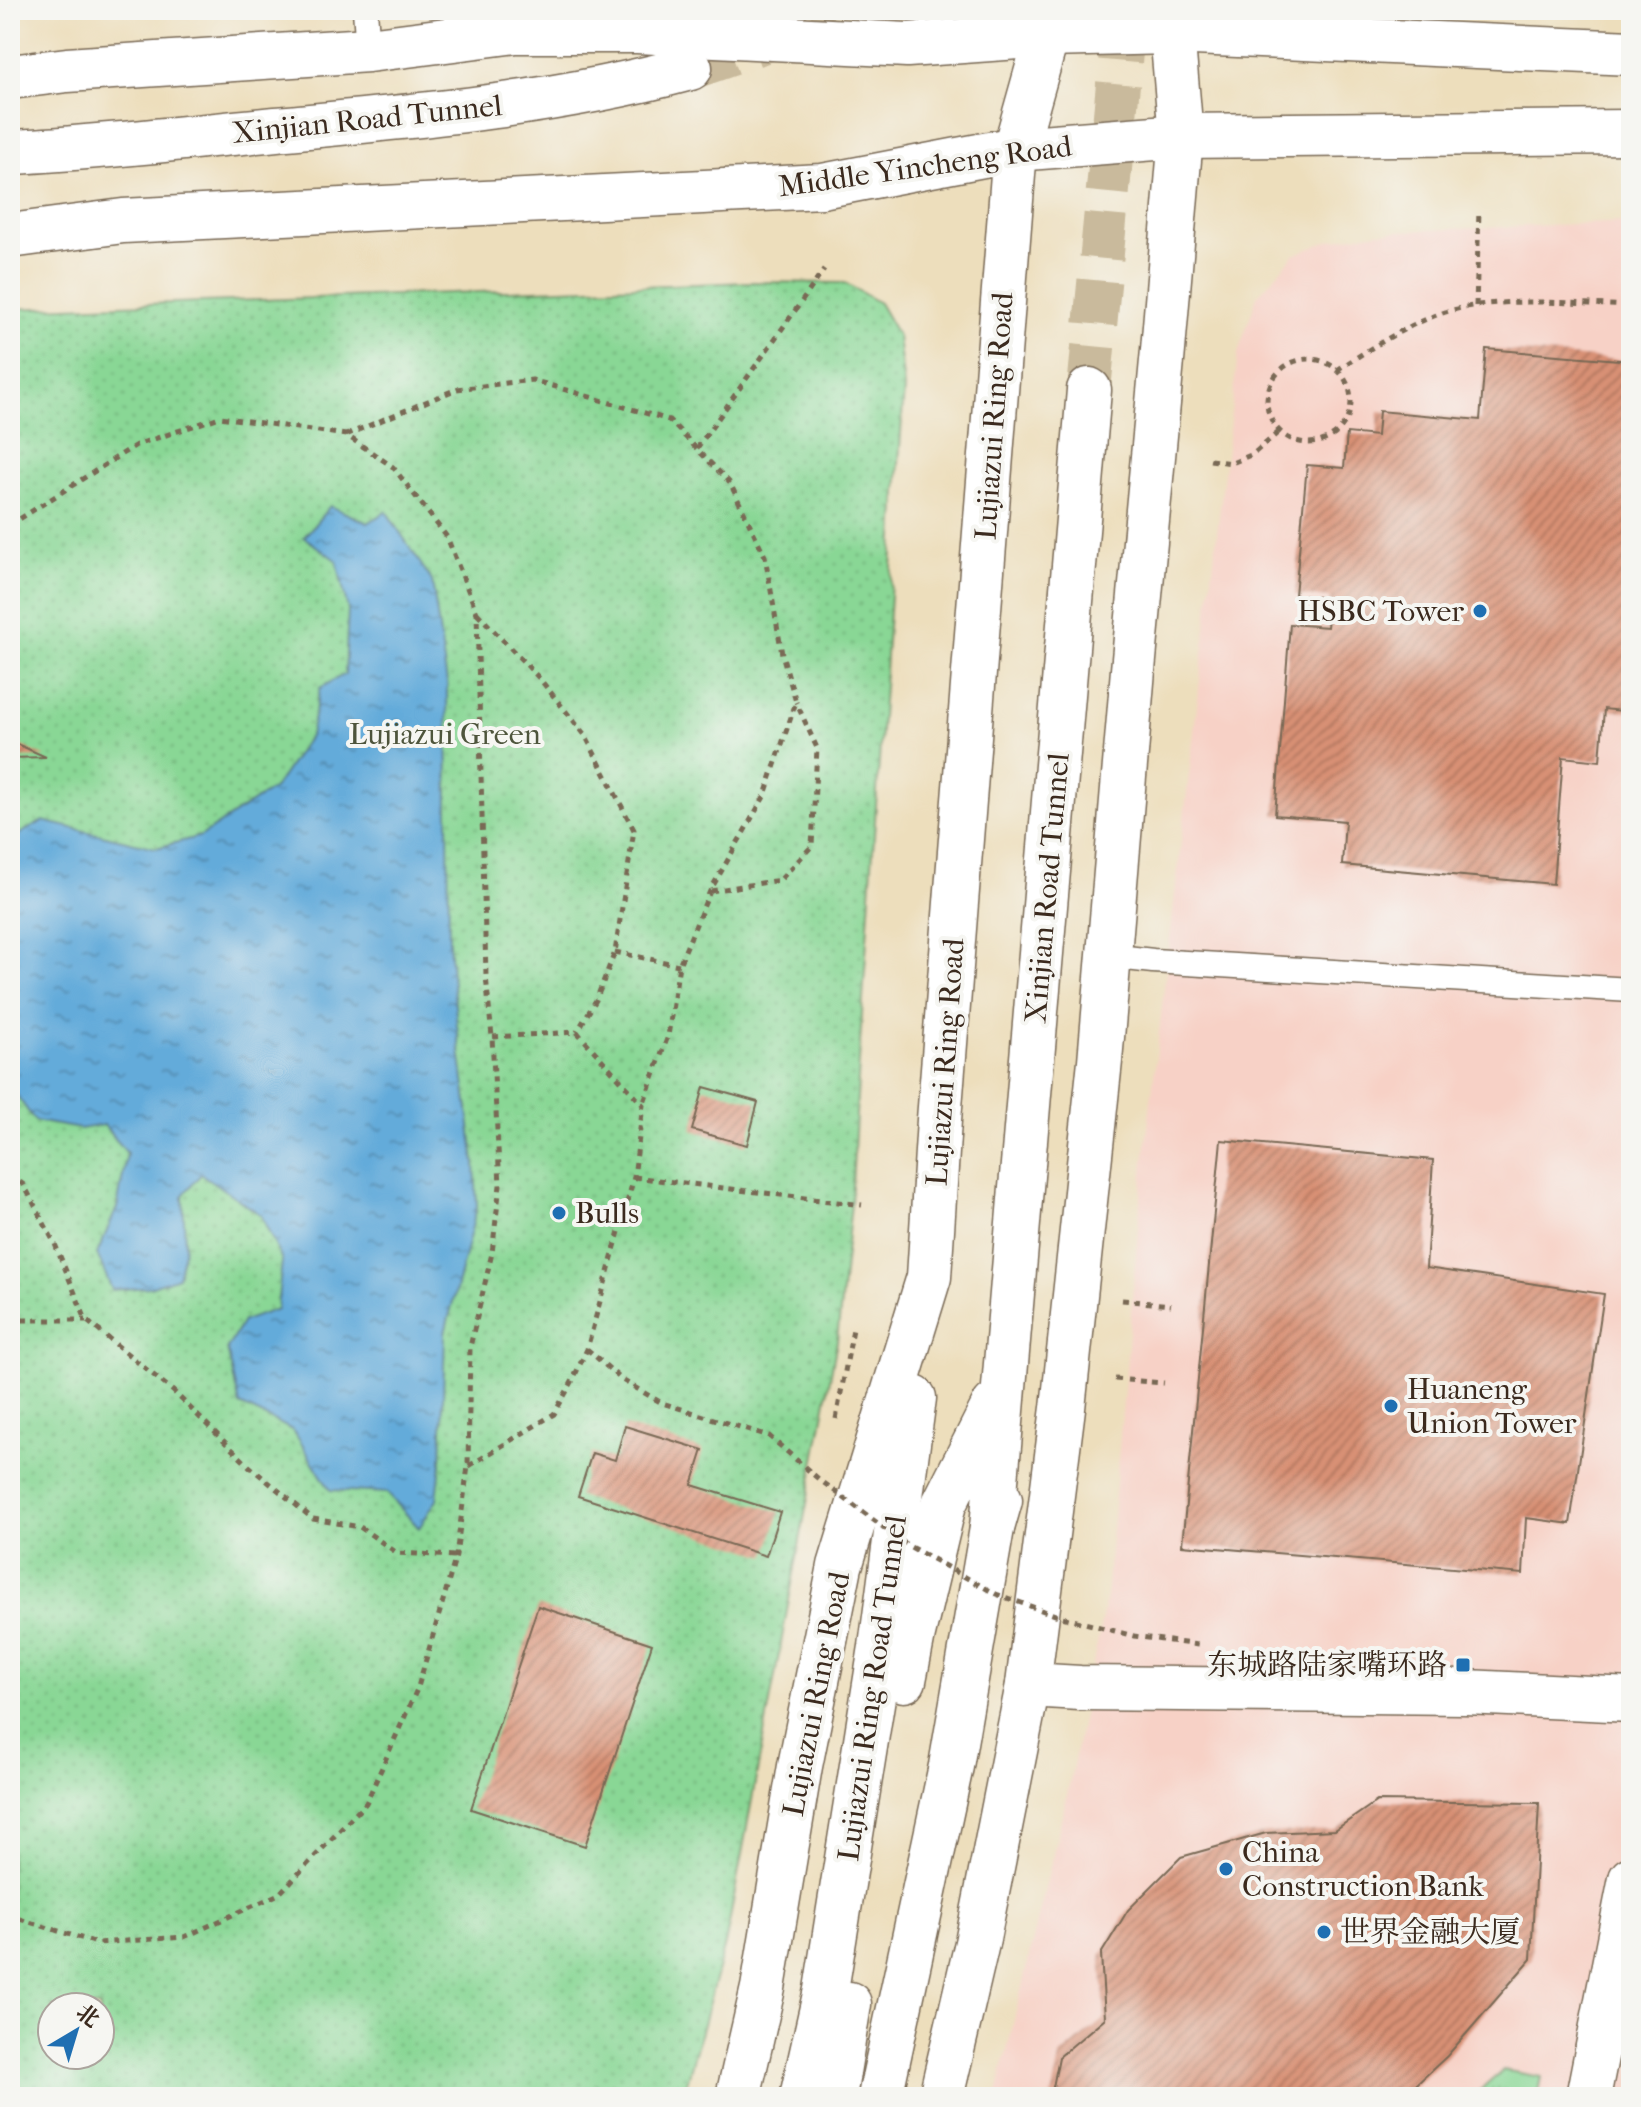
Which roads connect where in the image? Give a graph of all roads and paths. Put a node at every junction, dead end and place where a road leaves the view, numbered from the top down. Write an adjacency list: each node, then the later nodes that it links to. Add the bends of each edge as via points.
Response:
1 (11, 10): 2 (path)
2 (12, 20)
3 (1174, 21): 4 (main road); 6 (main road); 10 (main road)
4 (1048, 22): 5 (main road, via 907,45 637,31); 12 (main road, Lujiazui Ring Road)
5 (366, 30): 8 (main road)
6 (1631, 53)
7 (690, 68): 11 (main road, Xinjian Road Tunnel, via 572,95 451,113)
8 (10, 77)
9 (1631, 132): 10 (main road, Middle Yincheng Road)
10 (1181, 136): 12 (main road, Middle Yincheng Road); 31 (main road)
11 (21, 148)
12 (1015, 149): 14 (main road, Middle Yincheng Road, via 822,186); 41 (main road, Lujiazui Ring Road)
13 (1479, 210): 18 (path)
14 (123, 221): 15 (main road); 16 (main road)
15 (10, 236)
16 (10, 251)
17 (824, 270): 24 (path)
18 (1476, 306): 19 (path); 20 (path, via 1412,326)
19 (1631, 306)
20 (1337, 370): 22 (path, via 1326,362 1297,360 1274,377 1267,405); 22 (path, via 1346,380 1351,406 1340,430 1330,438 1304,443)
21 (1089, 390): 50 (main road, Xinjian Road Tunnel)
22 (1280, 431): 25 (path, via 1253,454 1232,463)
23 (346, 435): 24 (path, via 457,389 532,380 669,420); 26 (path, via 220,417 136,445); 27 (path, via 393,467 447,537)
24 (697, 448): 28 (path, via 730,483 765,556)
25 (1210, 460)
26 (10, 525)
27 (477, 613): 30 (path, via 585,735 634,830); 35 (path)
28 (796, 702): 29 (path, via 765,795); 29 (path, via 817,748 812,846 780,880)
29 (710, 891): 32 (path)
30 (615, 952): 32 (path); 34 (path)
31 (1108, 956): 33 (lane); 36 (main road)
32 (679, 965): 37 (path, via 668,1036)
33 (1631, 990)
34 (577, 1032): 35 (path); 37 (path)
35 (492, 1037): 52 (path, via 500,1185 492,1253 470,1347)
36 (1100, 1061): 55 (main road, via 1052,1298); 58 (main road)
37 (643, 1105): 39 (path)
38 (10, 1175): 45 (path, via 24,1185 55,1244)
39 (634, 1177): 40 (path); 47 (path)
40 (862, 1205)
41 (929, 1277): 62 (main road, Lujiazui Ring Road, via 840,1566); 63 (main road, Lujiazui Ring Road Tunnel, via 879,1662 826,1990)
42 (1122, 1300): 43 (path)
43 (1171, 1305)
44 (10, 1320): 45 (path)
45 (86, 1320): 56 (path, via 313,1519 360,1527 397,1553)
46 (853, 1329): 51 (path)
47 (587, 1349): 52 (path, via 554,1414); 54 (path, via 622,1380 662,1403 769,1436)
48 (1115, 1379): 49 (path)
49 (1164, 1383)
50 (1004, 1385): 55 (main road, Xinjian Road Tunnel); 64 (main road, Xinjian Road Tunnel, via 944,1504 919,1605 865,1892)
51 (836, 1421)
52 (468, 1466): 56 (path)
53 (827, 1468): 54 (path)
54 (824, 1483): 57 (path, bridge, via 907,1545 996,1594 1134,1636)
55 (992, 1528): 65 (main road, via 951,1766)
56 (456, 1556): 61 (path, via 418,1687 366,1803 279,1894 184,1937 97,1943)
57 (1198, 1645)
58 (1028, 1685): 59 (main road); 66 (main road)
59 (1631, 1700)
60 (1631, 1879): 67 (main road)
61 (10, 1916)
62 (738, 2097)
63 (802, 2097)
64 (834, 2097)
65 (880, 2097)
66 (941, 2097)
67 (1588, 2097)

